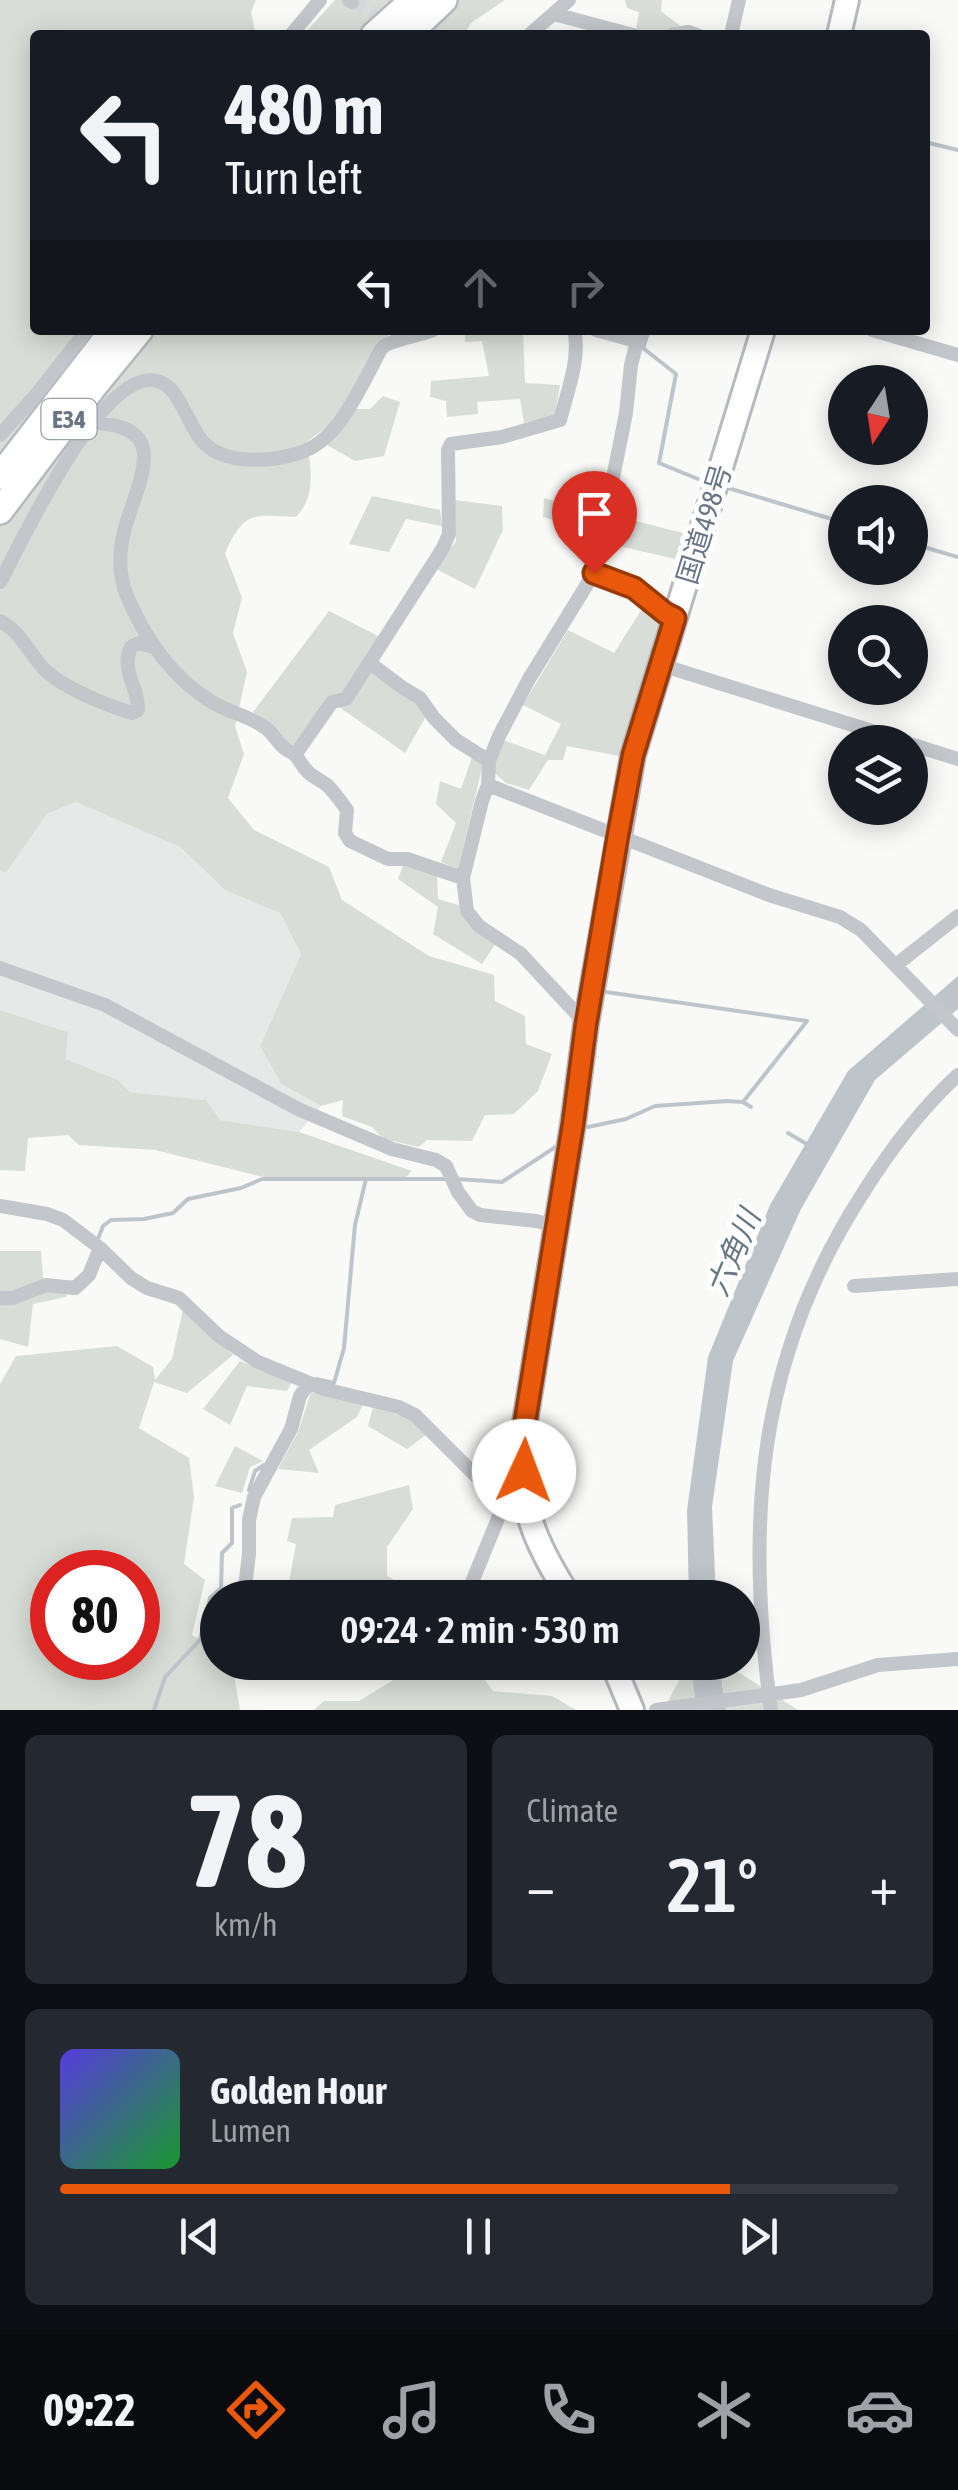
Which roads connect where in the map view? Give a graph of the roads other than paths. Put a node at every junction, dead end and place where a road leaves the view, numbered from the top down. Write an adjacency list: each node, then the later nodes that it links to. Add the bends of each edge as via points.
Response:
1 (320, 0): 8 (street)
2 (412, 0): 9 (highway)
3 (444, 0): 10 (highway)
4 (569, 0): 7 (street)
5 (739, 0): 13 (street)
6 (847, 0): 14 (highway)
7 (554, 14): 11 (street); 12 (street)
8 (295, 30)
9 (379, 30)
10 (412, 30)
11 (535, 30)
12 (614, 30)
13 (732, 30)
14 (839, 30)
15 (84, 335): 25 (street)
16 (109, 335): 26 (highway, E34)
17 (136, 335): 27 (highway, E34)
18 (422, 335): 24 (street, via 382,348 348,412 299,453 259,460 216,452 202,442 171,388 146,379)
19 (576, 335): 33 (street, via 560,420 448,450 449,534)
20 (761, 335): 30 (highway, 国道498号)
21 (889, 335): 23 (street)
22 (638, 336): 28 (street)
23 (958, 355)
24 (91, 422): 29 (street); 32 (street, via 123,426 146,457 120,556 125,593)
25 (0, 435)
26 (0, 476)
27 (0, 510)
28 (594, 573): 30 (street, via 634,588); 39 (street, via 529,679)
29 (0, 582)
30 (675, 618): 34 (highway, 国道498号)
31 (0, 621): 32 (street, via 55,678 132,713 138,700 126,657 130,647)
32 (154, 647): 37 (street, via 182,681 268,730)
33 (370, 662): 37 (street); 39 (street)
34 (660, 665): 35 (street); 41 (highway, 国道498号)
35 (851, 725)
36 (928, 749): 38 (street)
37 (295, 755): 42 (street, via 348,810 350,841 388,859)
38 (958, 759)
39 (489, 761): 40 (street)
40 (488, 784): 41 (street); 42 (street)
41 (618, 835): 45 (street, via 840,918); 46 (highway, 国道498号)
42 (463, 878): 46 (street, via 467,911 479,926 521,954)
43 (958, 916): 45 (street)
44 (0, 968): 50 (street, via 104,1004 298,1108 436,1160 480,1216)
45 (899, 968): 47 (street)
46 (586, 1024): 50 (highway, 国道498号)
47 (958, 1030)
48 (958, 1075): 63 (street, via 905,1134 840,1228 789,1343 762,1489 759,1579)
49 (0, 1206): 51 (street, via 63,1220)
50 (557, 1226): 57 (highway, 国道498号, via 525,1422)
51 (96, 1244): 54 (street, via 89,1275 75,1288 46,1285); 55 (street, via 146,1288 179,1298 240,1352)
52 (958, 1278): 53 (street)
53 (854, 1286)
54 (0, 1298)
55 (310, 1383): 56 (street, via 415,1415); 58 (street, via 254,1497)
56 (504, 1504): 57 (street); 59 (street)
57 (530, 1517): 60 (highway, 国道498号)
58 (246, 1580)
59 (474, 1580)
60 (560, 1580)
61 (958, 1659): 63 (street, via 878,1664)
62 (620, 1680): 64 (highway)
63 (768, 1700): 65 (street)
64 (632, 1710)
65 (656, 1710)

